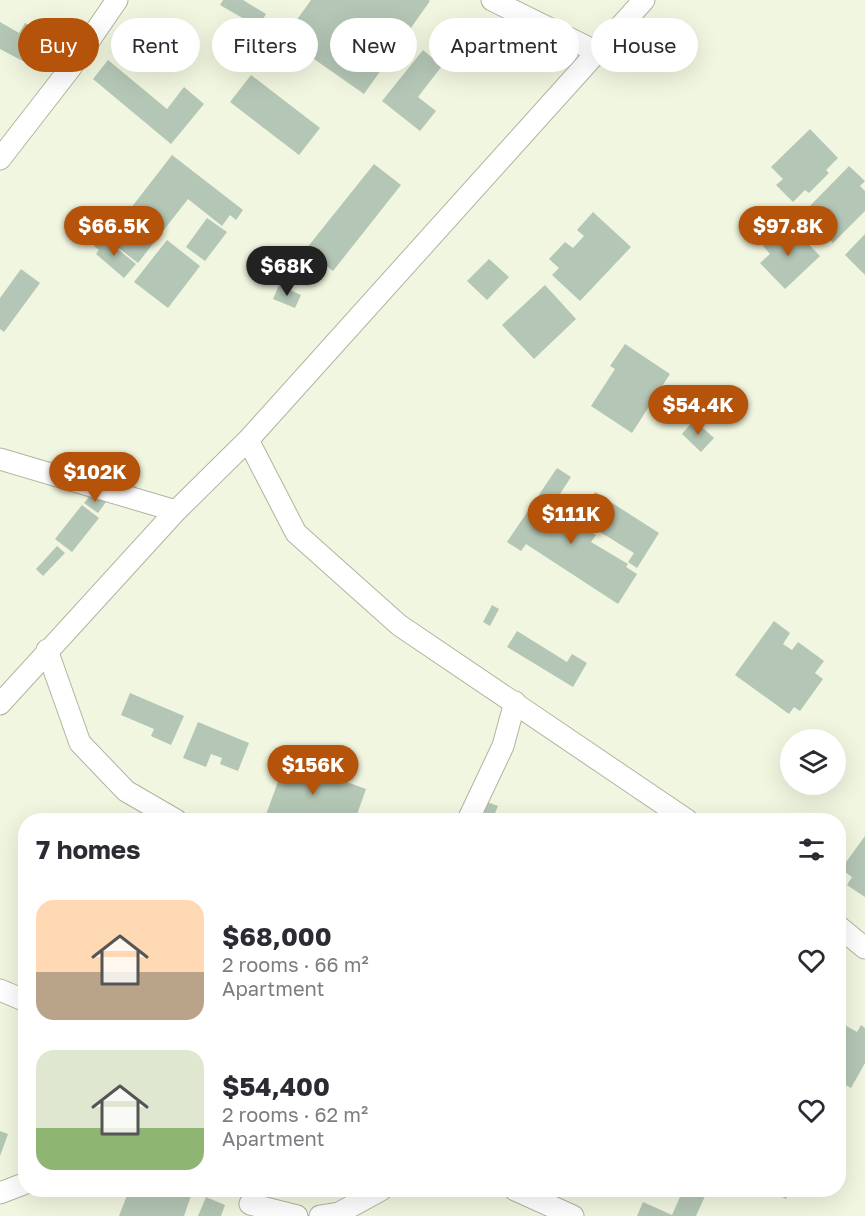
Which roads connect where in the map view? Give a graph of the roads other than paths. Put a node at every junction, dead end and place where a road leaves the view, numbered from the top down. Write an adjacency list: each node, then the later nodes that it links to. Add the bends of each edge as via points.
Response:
1 (117, 0): 7 (street)
2 (492, 0): 5 (street)
3 (644, 0): 4 (street)
4 (628, 18)
5 (591, 49)
6 (591, 59): 8 (street)
7 (0, 159)
8 (248, 440): 10 (street); 12 (street, via 296,533 399,626)
9 (0, 459): 10 (street)
10 (176, 511): 11 (street)
11 (47, 650): 13 (street); 14 (street, via 80,743 126,791)
12 (515, 702): 15 (street, via 503,746); 16 (street)
13 (0, 704)
14 (164, 813)
15 (471, 813)
16 (677, 813)
17 (846, 933): 18 (street)
18 (865, 948)
19 (0, 990): 20 (street)
20 (18, 998)
21 (18, 1186): 22 (street)
22 (0, 1194)
23 (368, 1197): 28 (street, via 339,1213)
24 (378, 1197): 29 (street)
25 (531, 1197): 30 (street)
26 (250, 1203): 27 (street)
27 (297, 1216)
28 (320, 1216)
29 (369, 1216)
30 (573, 1216)

